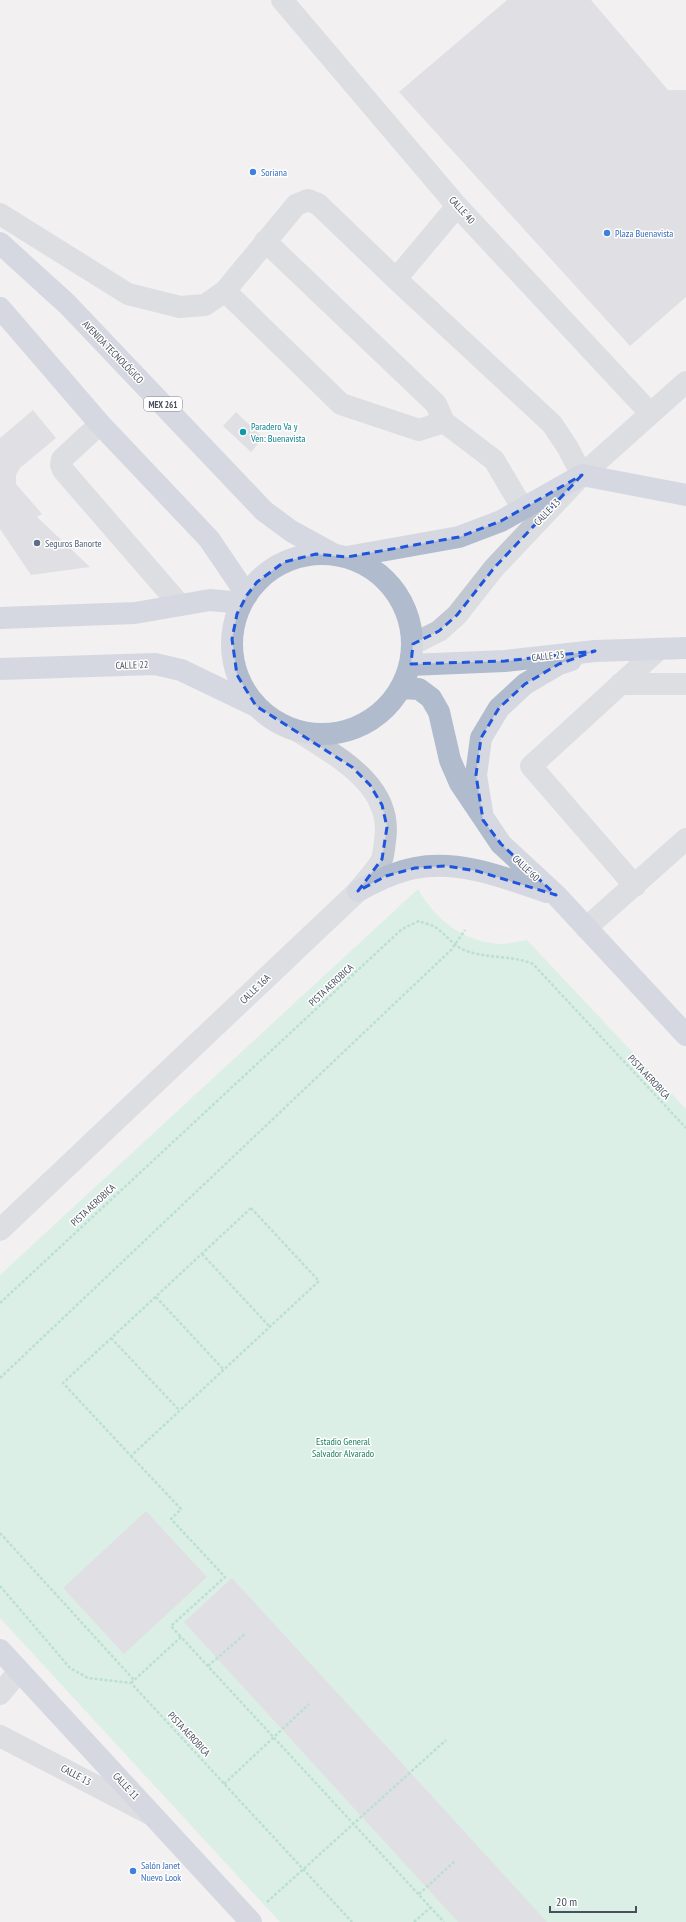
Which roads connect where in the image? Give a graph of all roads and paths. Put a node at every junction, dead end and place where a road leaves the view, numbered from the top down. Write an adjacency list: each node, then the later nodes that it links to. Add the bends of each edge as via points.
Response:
1 (282, 0): 2 (street, CALLE 40)
2 (457, 206): 6 (street); 10 (street, CALLE 40)
3 (0, 214): 7 (street, via 128,294 180,307 205,305)
4 (265, 241): 6 (street, via 296,205 308,200 318,204); 7 (street); 11 (street, via 436,404)
5 (0, 243): 16 (main road, AVENIDA TECNOLÓGICO / MEX 261, via 67,304 264,511 291,531)
6 (396, 279): 13 (street, via 552,424)
7 (225, 291): 11 (street, via 341,404 419,430)
8 (0, 308): 12 (main road)
9 (686, 382): 10 (street, CALLE 13)
10 (650, 413): 13 (street, CALLE 13)
11 (444, 422): 15 (street, via 494,460)
12 (100, 424): 17 (main road, via 209,539); 18 (street, via 62,459 63,470)
13 (582, 475): 14 (main road); 15 (main road); 23 (street, CALLE 13, via 494,568 457,615)
14 (686, 495)
15 (523, 510): 16 (main road, via 459,537)
16 (340, 556): 17 (main road, via 300,557 284,562 257,582); 23 (main road, AVENIDA TECNOLÓGICO, via 374,569 395,590 409,617)
17 (244, 599): 18 (main road, via 210,600); 28 (main road, via 234,626 234,663 242,686)
18 (180, 605): 19 (main road, via 135,613)
19 (0, 618)
20 (686, 648): 21 (main road, CALLE 25)
21 (659, 649): 22 (main road, CALLE 25); 25 (street)
22 (595, 652): 23 (main road, CALLE 25, via 505,661); 30 (main road, via 558,664 525,684 499,708 481,738 476,775)
23 (411, 654): 27 (main road)
24 (0, 670): 28 (main road, CALLE 22, via 155,664 181,670)
25 (620, 684): 26 (street); 32 (street, via 531,766)
26 (686, 684)
27 (401, 688): 29 (main road, via 390,704 357,727 338,733); 30 (main road, CALLE 60, via 419,689 431,698 439,712 450,760 460,783)
28 (256, 706): 29 (main road, via 282,725)
29 (298, 731): 33 (street, CALLE 16A, via 352,767 370,785 382,805 387,827 382,859)
30 (483, 820): 34 (main road, CALLE 60, via 501,844)
31 (686, 839): 32 (street)
32 (635, 886): 35 (street)
33 (358, 891): 34 (main road, via 386,876 415,868 446,866 477,870); 40 (street, CALLE 16A)
34 (556, 895): 35 (main road, CALLE 60)
35 (586, 928): 38 (main road, CALLE 60)
36 (465, 930): 37 (path)
37 (456, 944): 39 (path, PISTA AEROBICA, via 477,954 521,958 533,964); 43 (path, PISTA AEROBICA, via 434,926 418,921 402,930); 47 (path)
38 (686, 1035)
39 (686, 1128)
40 (0, 1230)
41 (202, 1254): 42 (path); 44 (path); 44 (path, via 251,1208 319,1281)
42 (156, 1297): 45 (path); 46 (path)
43 (0, 1303)
44 (270, 1327): 46 (path)
45 (111, 1338): 48 (path); 49 (path, via 63,1383)
46 (224, 1370): 48 (path)
47 (0, 1378)
48 (180, 1410): 49 (path)
49 (131, 1456): 53 (path, via 181,1509 171,1519 224,1577 171,1626)
50 (0, 1533): 57 (path)
51 (0, 1586): 58 (path, via 70,1668 88,1678)
52 (246, 1633): 55 (path)
53 (181, 1637): 55 (path); 57 (path)
54 (0, 1650): 56 (main road, CALLE 11)
55 (208, 1666): 62 (path)
56 (19, 1671): 59 (street); 65 (main road, CALLE 11)
57 (134, 1680): 58 (path)
58 (131, 1683): 64 (path, PISTA AEROBICA)
59 (0, 1694)
60 (309, 1704): 62 (path)
61 (0, 1736): 65 (street, CALLE 13)
62 (274, 1737): 64 (path); 66 (path)
63 (446, 1740): 66 (path)
64 (224, 1784): 68 (path, PISTA AEROBICA)
65 (152, 1815): 72 (main road, CALLE 11)
66 (353, 1823): 68 (path); 69 (path)
67 (455, 1861): 69 (path)
68 (303, 1869): 70 (path); 73 (path, PISTA AEROBICA)
69 (419, 1894): 71 (path)
70 (266, 1903)
71 (431, 1907): 74 (path); 75 (path)
72 (251, 1922)
73 (352, 1922)
74 (414, 1922)
75 (444, 1922)

